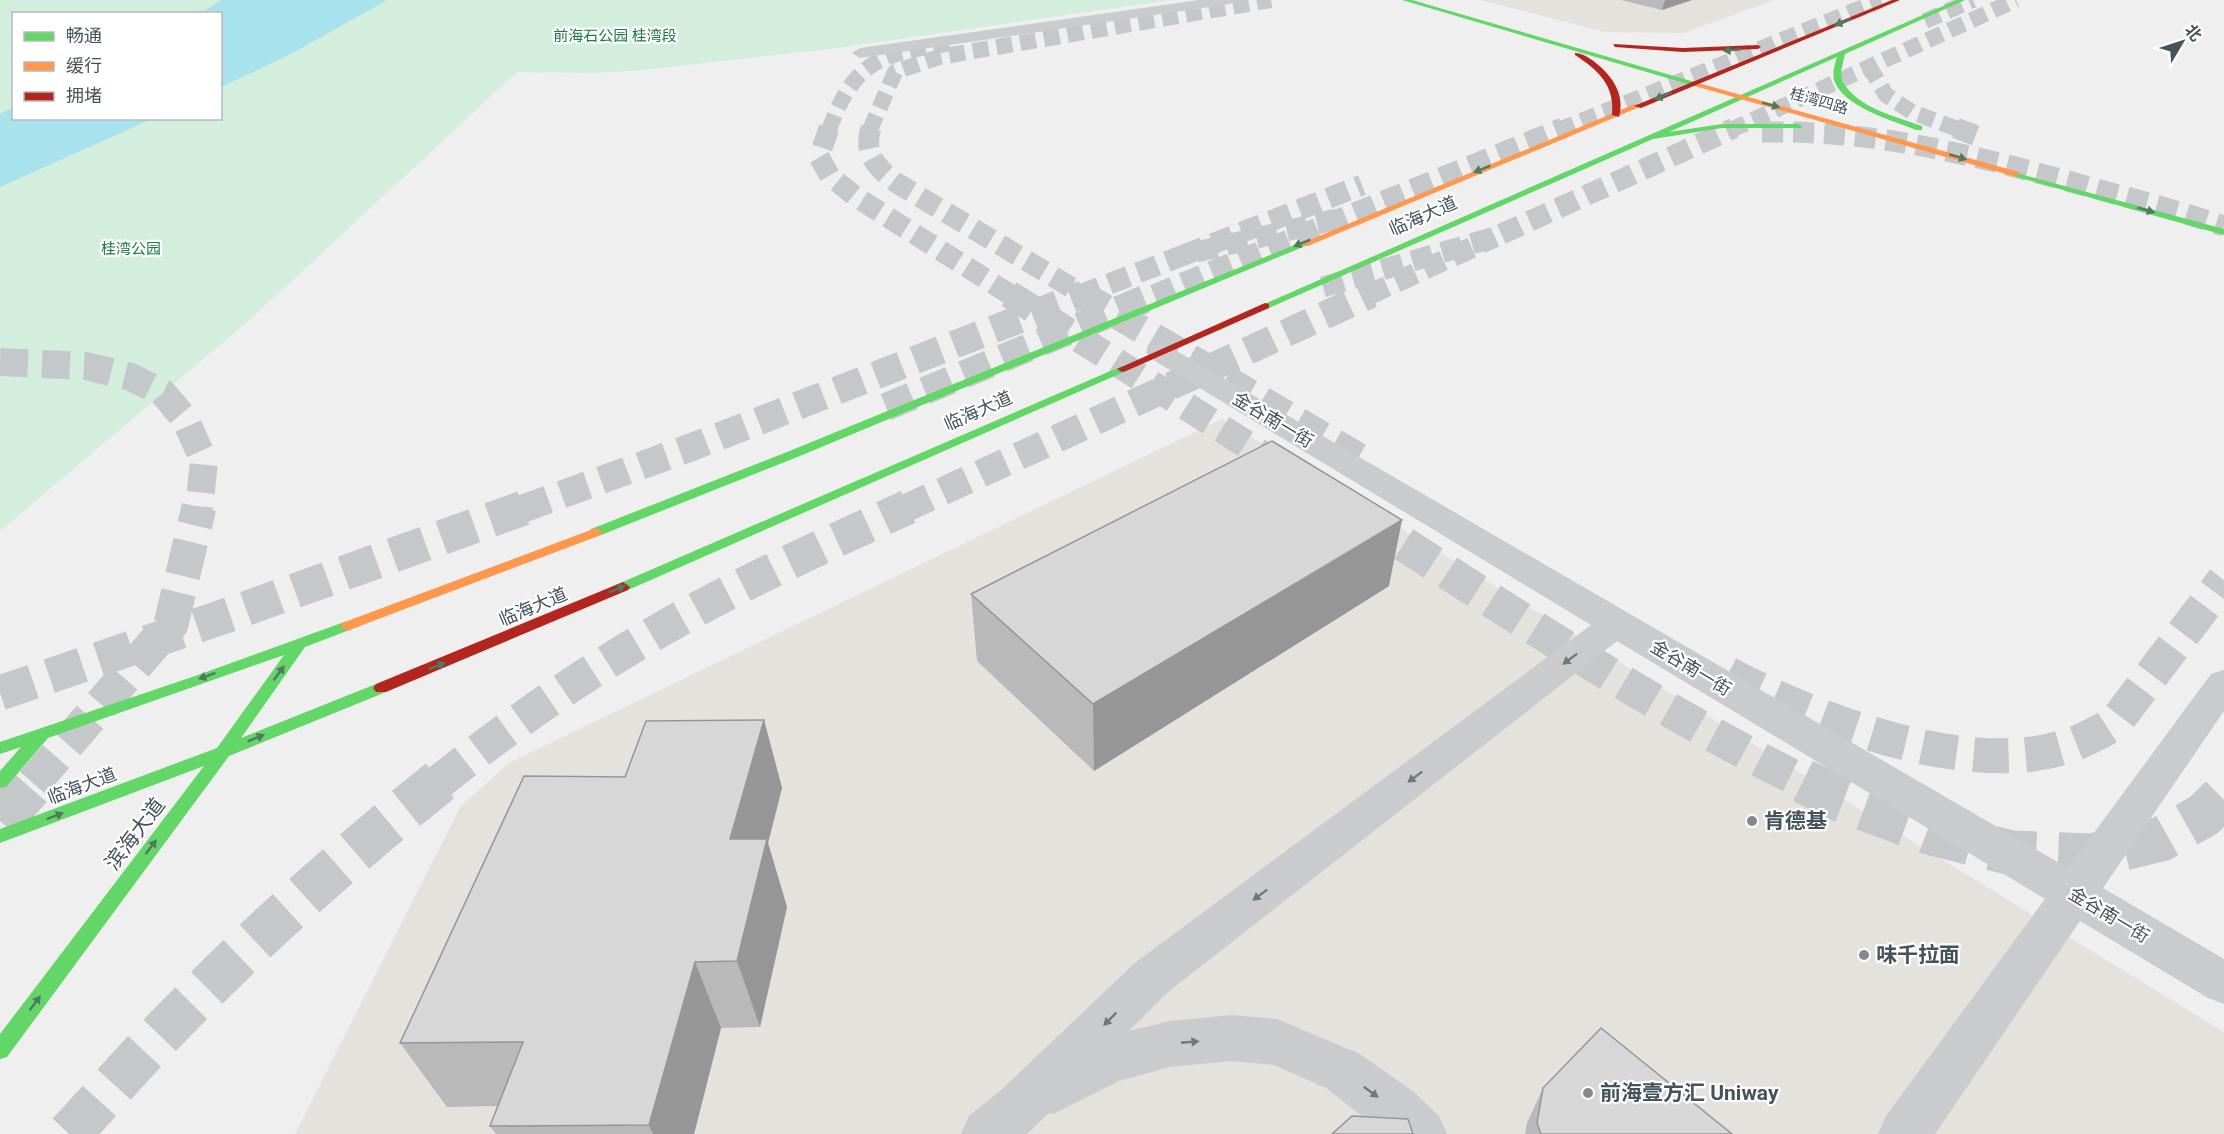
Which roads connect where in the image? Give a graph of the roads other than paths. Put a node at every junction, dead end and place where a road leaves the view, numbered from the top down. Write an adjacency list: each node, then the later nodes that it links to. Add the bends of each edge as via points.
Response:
1 (1230, 0): 9 (street)
2 (1405, 0): 7 (main road, 桂湾四路)
3 (1431, 0): 6 (main road, 桂湾四路)
4 (1897, 0): 8 (main road, 临海大道, one-way to 8)
5 (1962, 0): 10 (main road, 临海大道)
6 (1573, 39): 8 (main road, one-way to 6, via 1683,50); 11 (main road, 桂湾四路)
7 (1557, 44): 12 (main road, 桂湾四路); 15 (main road, via 1598,67 1610,79 1620,104)
8 (1790, 44): 11 (main road, 临海大道)
9 (860, 53)
10 (1842, 53): 13 (main road, 临海大道); 13 (main road, 桂湾四路, via 1838,83 1848,94 1864,105 1936,136)
11 (1712, 76): 12 (main road, 临海大道); 13 (main road, 桂湾四路)
12 (1694, 83): 14 (main road, 桂湾四路); 15 (main road, 临海大道, one-way to 15)
13 (1760, 89): 14 (main road, 临海大道)
14 (1742, 97): 16 (main road, 临海大道); 17 (main road, 桂湾四路, one-way to 17)
15 (1616, 115): 21 (main road, 临海大道, one-way to 21, via 780,459)
16 (1648, 137): 17 (main road, via 1722,126 1789,125 1827,128); 19 (main road, 临海大道)
17 (1920, 147): 18 (main road, 桂湾四路, one-way to 18)
18 (2224, 232)
19 (1159, 352): 20 (street, 金谷南一街); 25 (main road, 临海大道, one-way to 19, via 537,625)
20 (1617, 623): 28 (street, 金谷南一街); 31 (street, one-way to 31, via 1152,977)
21 (302, 642): 23 (main road, 临海大道, one-way to 23); 25 (main road, 滨海大道, one-way to 21)
22 (2224, 683): 28 (street)
23 (42, 734): 24 (main road, 临海大道); 26 (main road)
24 (0, 748)
25 (223, 752): 27 (main road, 临海大道, one-way to 25); 30 (main road, 滨海大道, one-way to 25)
26 (0, 782)
27 (0, 837)
28 (2074, 894): 29 (street, 金谷南一街); 33 (street)
29 (2224, 983)
30 (0, 1050)
31 (1003, 1121): 32 (street, one-way to 32, via 1109,1060 1170,1044 1231,1038 1276,1042 1343,1071)
32 (1421, 1134)
33 (1904, 1134)

